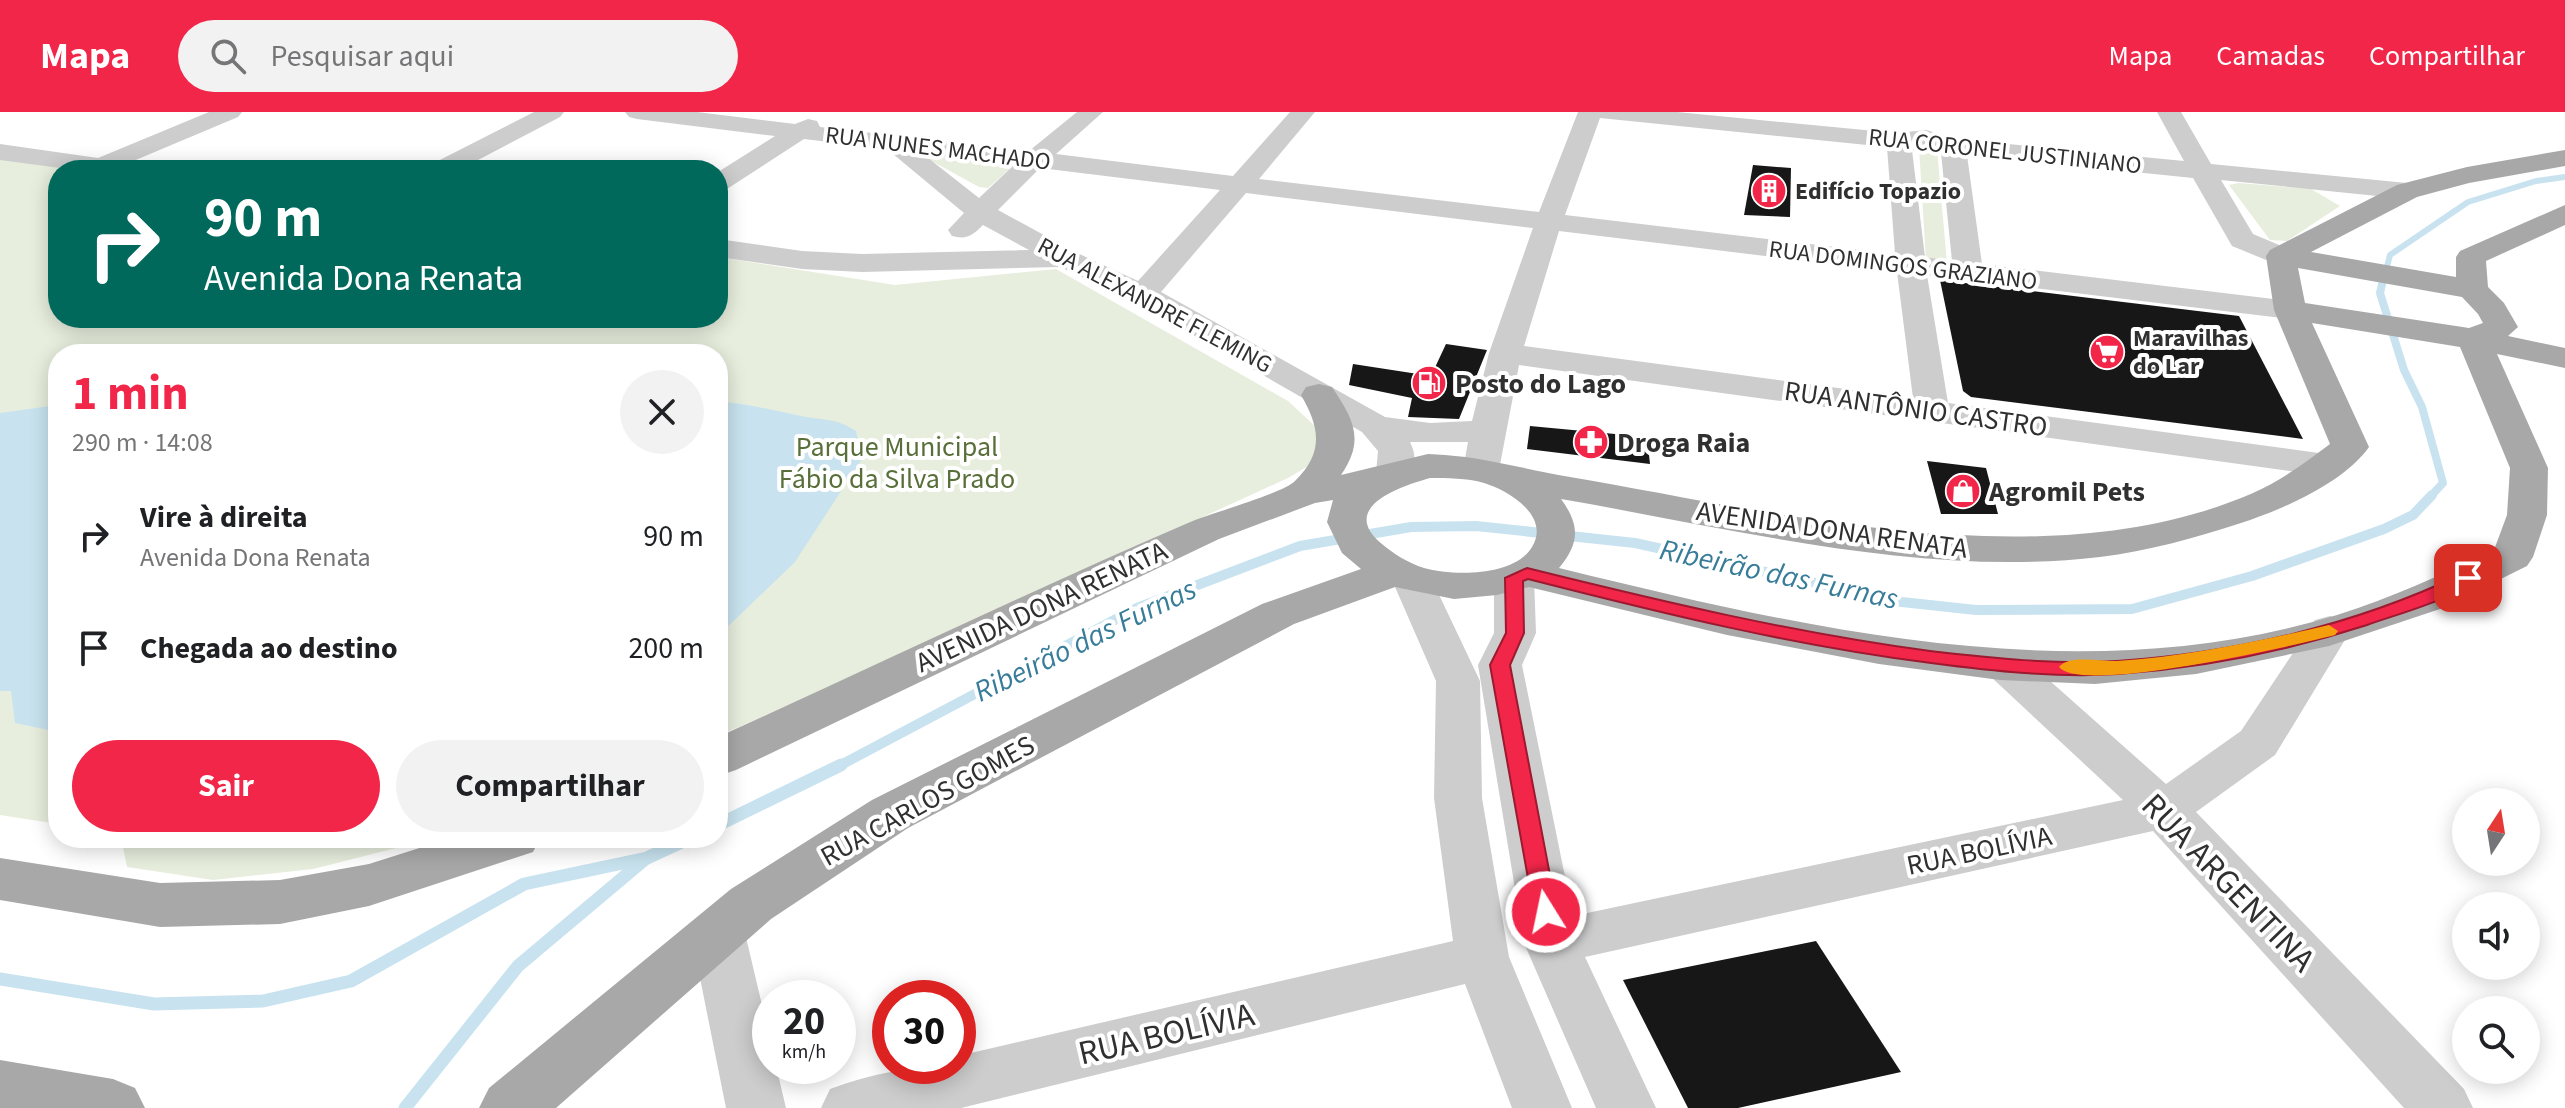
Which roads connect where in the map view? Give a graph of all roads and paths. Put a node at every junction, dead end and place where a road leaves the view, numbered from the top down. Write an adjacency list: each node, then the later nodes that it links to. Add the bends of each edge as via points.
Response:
1 (230, 112): 19 (street)
2 (552, 112): 20 (street)
3 (637, 112): 11 (street, RUA NUNES MACHADO)
4 (830, 112): 11 (street)
5 (1091, 112): 17 (street)
6 (1303, 112): 23 (street)
7 (1590, 112): 27 (street)
8 (1604, 112): 12 (street, RUA CORONEL JUSTINIANO)
9 (2169, 112): 21 (street)
10 (1925, 124): 12 (street); 14 (street)
11 (799, 132): 13 (street, RUA NUNES MACHADO); 22 (street)
12 (1899, 140): 14 (street, RUA CORONEL JUSTINIANO); 32 (street)
13 (894, 143): 17 (street, RUA NUNES MACHADO); 25 (street, RUA ALEXANDRE FLEMING)
14 (1953, 146): 21 (street, RUA CORONEL JUSTINIANO); 33 (street)
15 (0, 152): 18 (street)
16 (2565, 158): 24 (main road)
17 (1035, 159): 23 (street, RUA NUNES MACHADO); 25 (street)
18 (57, 160)
19 (114, 160)
20 (458, 160)
21 (2200, 171): 24 (street, RUA CORONEL JUSTINIANO); 29 (street, via 2242,240)
22 (728, 177)
23 (1238, 184): 27 (street, RUA DOMINGOS GRAZIANO); 34 (street)
24 (2407, 191): 29 (main road)
25 (979, 211): 30 (street, RUA ALEXANDRE FLEMING); 31 (street, via 966,228)
26 (2565, 214): 36 (main road, via 2471,257)
27 (1548, 223): 32 (street, RUA DOMINGOS GRAZIANO); 38 (street)
28 (728, 249): 31 (street)
29 (2281, 256): 35 (main road, AVENIDA DONA RENATA); 36 (main road, RUA DOMINGOS GRAZIANO)
30 (1065, 258): 31 (street); 34 (street, RUA ALEXANDRE FLEMING)
31 (862, 263)
32 (1911, 266): 33 (street, RUA DOMINGOS GRAZIANO); 41 (street)
33 (1968, 273): 35 (street, RUA DOMINGOS GRAZIANO)
34 (1143, 294): 40 (street, RUA ALEXANDRE FLEMING)
35 (2290, 310): 36 (main road, RUA DOMINGOS GRAZIANO); 44 (main road, AVENIDA DONA RENATA, via 2350,447)
36 (2479, 313): 37 (main road, RUA DOMINGOS GRAZIANO); 39 (main road, RUA DOMINGOS GRAZIANO); 50 (main road, via 2529,468 2527,515 2512,557 2424,599)
37 (2565, 336)
38 (1505, 353): 41 (street, RUA ANTÔNIO CASTRO); 43 (street)
39 (2565, 358)
40 (1319, 395): 42 (street, RUA ALEXANDRE FLEMING); 47 (main road, via 1336,420 1339,447)
41 (1932, 409): 44 (street, RUA ANTÔNIO CASTRO)
42 (1374, 425): 43 (street, via 1436,436); 46 (street, RUA ALEXANDRE FLEMING, via 1396,444 1399,457)
43 (1487, 428): 45 (street)
44 (2326, 465): 45 (main road, AVENIDA DONA RENATA, via 2272,499 2149,538 2009,551 1875,541)
45 (1494, 474): 46 (main road, via 1428,466); 48 (main road, via 1530,490 1547,506)
46 (1384, 477): 47 (main road, AVENIDA DONA RENATA); 49 (main road, via 1355,496 1346,516 1350,536)
47 (1306, 493): 52 (main road, AVENIDA DONA RENATA, via 1205,530)
48 (1536, 558): 49 (main road, via 1470,586 1447,586); 51 (main road, via 1663,608 1859,648); 57 (street, via 1515,633 1500,665)
49 (1390, 570): 56 (main road, RUA CARLOS GOMES, via 1278,614 890,814 751,904); 58 (street, via 1458,681 1458,798)
50 (2330, 630): 51 (main road, via 2218,656 2145,665); 53 (street, RUA BOLÍVIA, via 2258,743)
51 (2006, 666): 53 (street, RUA ARGENTINA)
52 (728, 753)
53 (2164, 810): 57 (street, RUA BOLÍVIA); 66 (street, RUA ARGENTINA)
54 (483, 848): 55 (main road, via 369,885 280,902 160,905)
55 (0, 879)
56 (718, 933): 61 (main road, RUA CARLOS GOMES); 62 (street)
57 (1551, 943): 65 (street)
58 (1482, 957): 63 (street, RUA BOLÍVIA); 64 (street)
59 (0, 1088): 60 (main road)
60 (113, 1108)
61 (511, 1108)
62 (756, 1108)
63 (851, 1108)
64 (1542, 1108)
65 (1626, 1108)
66 (2443, 1108)

